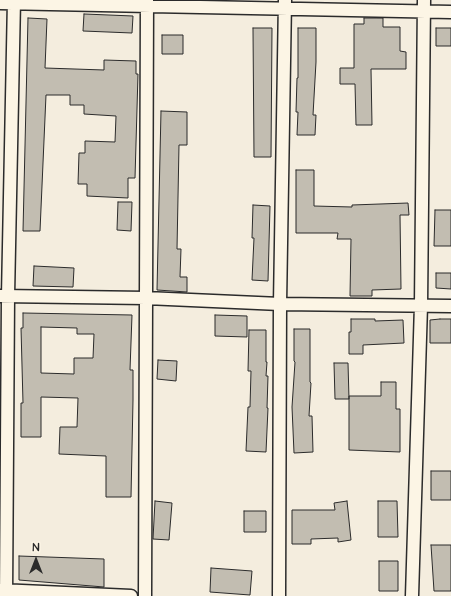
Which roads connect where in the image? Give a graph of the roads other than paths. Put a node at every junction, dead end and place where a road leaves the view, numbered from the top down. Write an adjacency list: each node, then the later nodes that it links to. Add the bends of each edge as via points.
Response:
1 (14, 2): 2 (street); 3 (street); 7 (street)
2 (0, 3)
3 (147, 3): 4 (street); 8 (street)
4 (285, 5): 5 (street); 9 (street)
5 (424, 6): 6 (street); 10 (street)
6 (451, 12)
7 (4, 296): 8 (street); 12 (street)
8 (146, 298): 9 (street); 14 (street)
9 (280, 304): 10 (street); 15 (street)
10 (422, 305): 11 (street); 16 (street)
11 (451, 306)
12 (4, 592): 13 (street)
13 (132, 596)
14 (145, 596)
15 (279, 596)
16 (412, 596)

